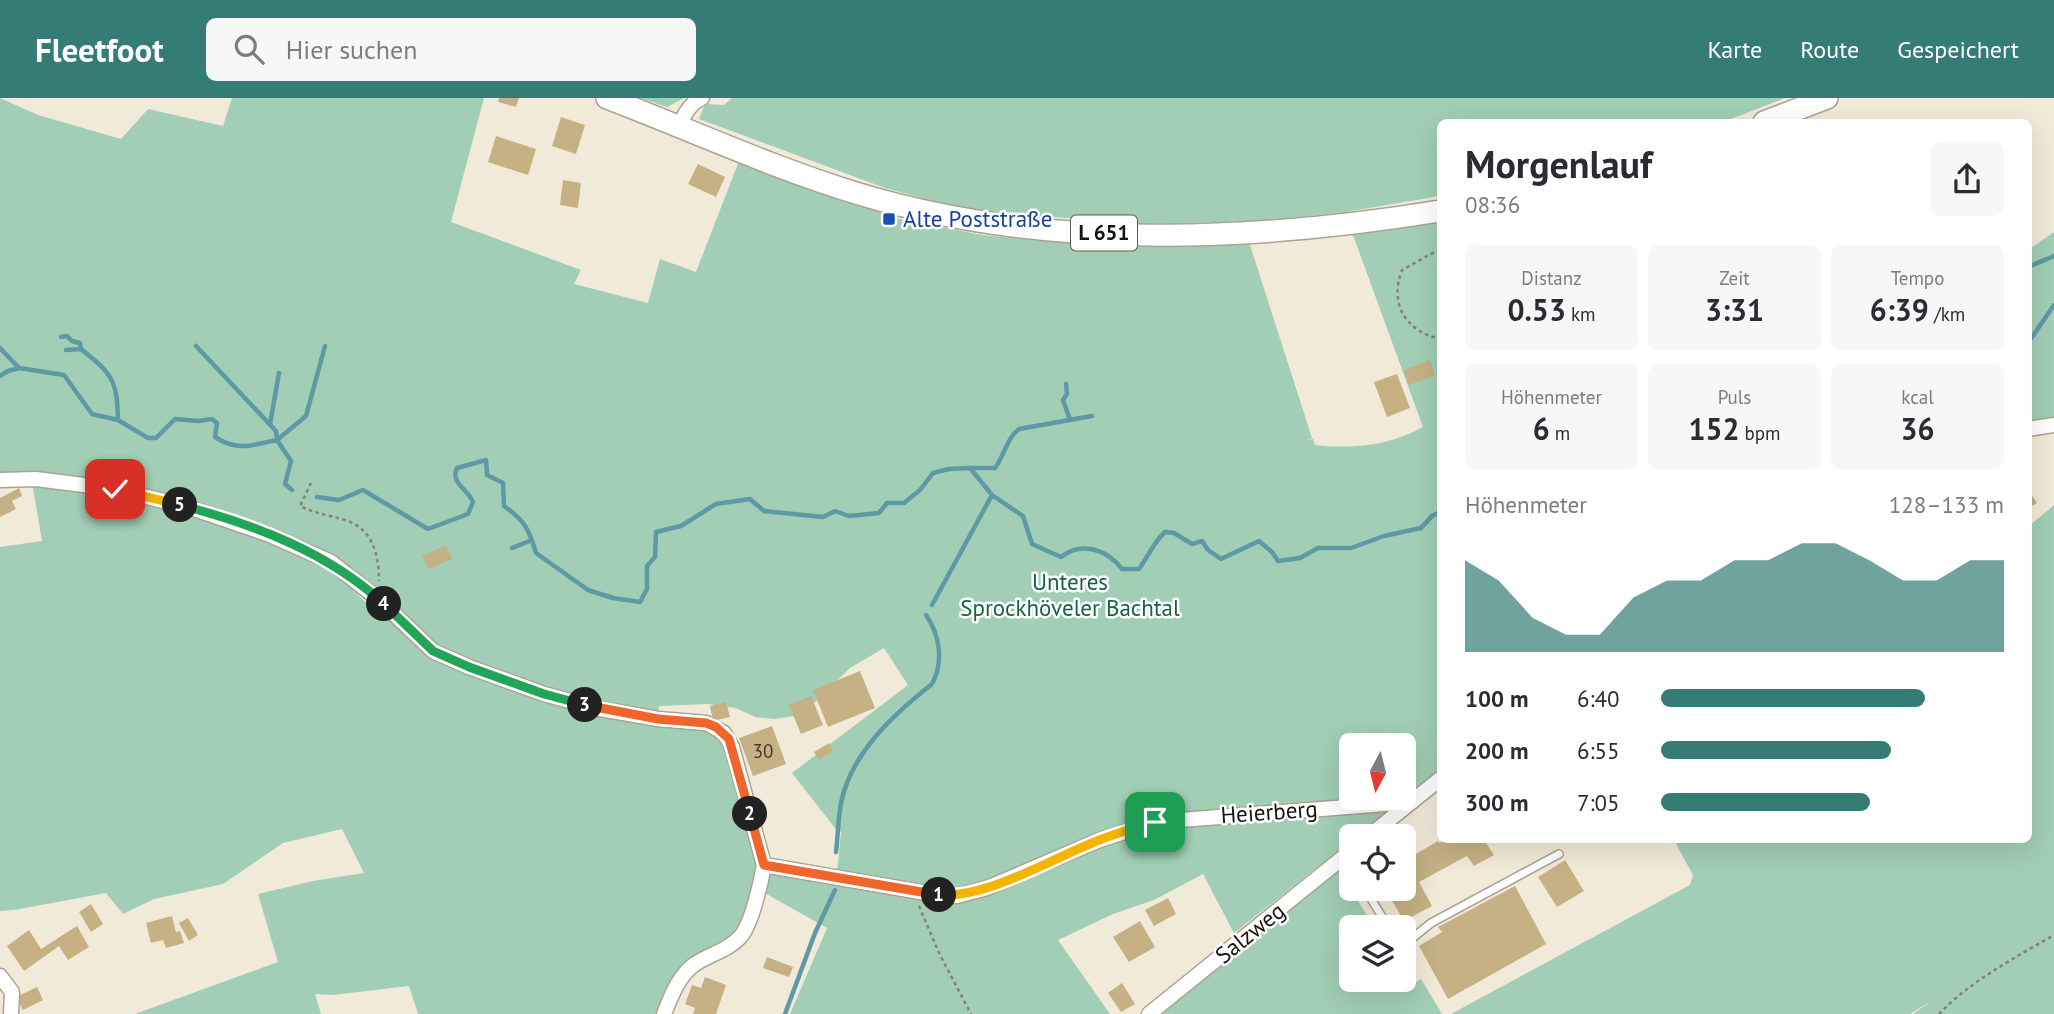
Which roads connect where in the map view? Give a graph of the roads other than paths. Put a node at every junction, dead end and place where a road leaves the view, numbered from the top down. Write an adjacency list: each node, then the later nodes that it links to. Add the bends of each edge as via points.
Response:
1 (607, 98): 5 (main road, L 651)
2 (702, 98): 5 (street, via 688,108)
3 (1827, 98): 4 (main road)
4 (1771, 119)
5 (680, 126): 6 (main road, L 651, via 860,194 954,217 1015,226 1075,232 1217,234 1312,229)
6 (1437, 211)
7 (2054, 425): 8 (street)
8 (2032, 428)
9 (0, 480): 17 (street, via 36,479 115,489 270,535 331,562 425,645 469,667 600,709 706,723 724,733 732,747)
10 (1437, 781): 11 (street)
11 (1416, 799)
12 (1339, 808): 17 (street, Heierberg, via 1155,822 957,896)
13 (1402, 810): 14 (street)
14 (1384, 824)
15 (1559, 854): 18 (lane)
16 (1339, 863): 22 (street, Salzweg)
17 (764, 865): 21 (street, via 743,934 686,972)
18 (1416, 935)
19 (0, 976): 20 (street, via 12,992)
20 (11, 1014)
21 (664, 1014)
22 (1149, 1014)

